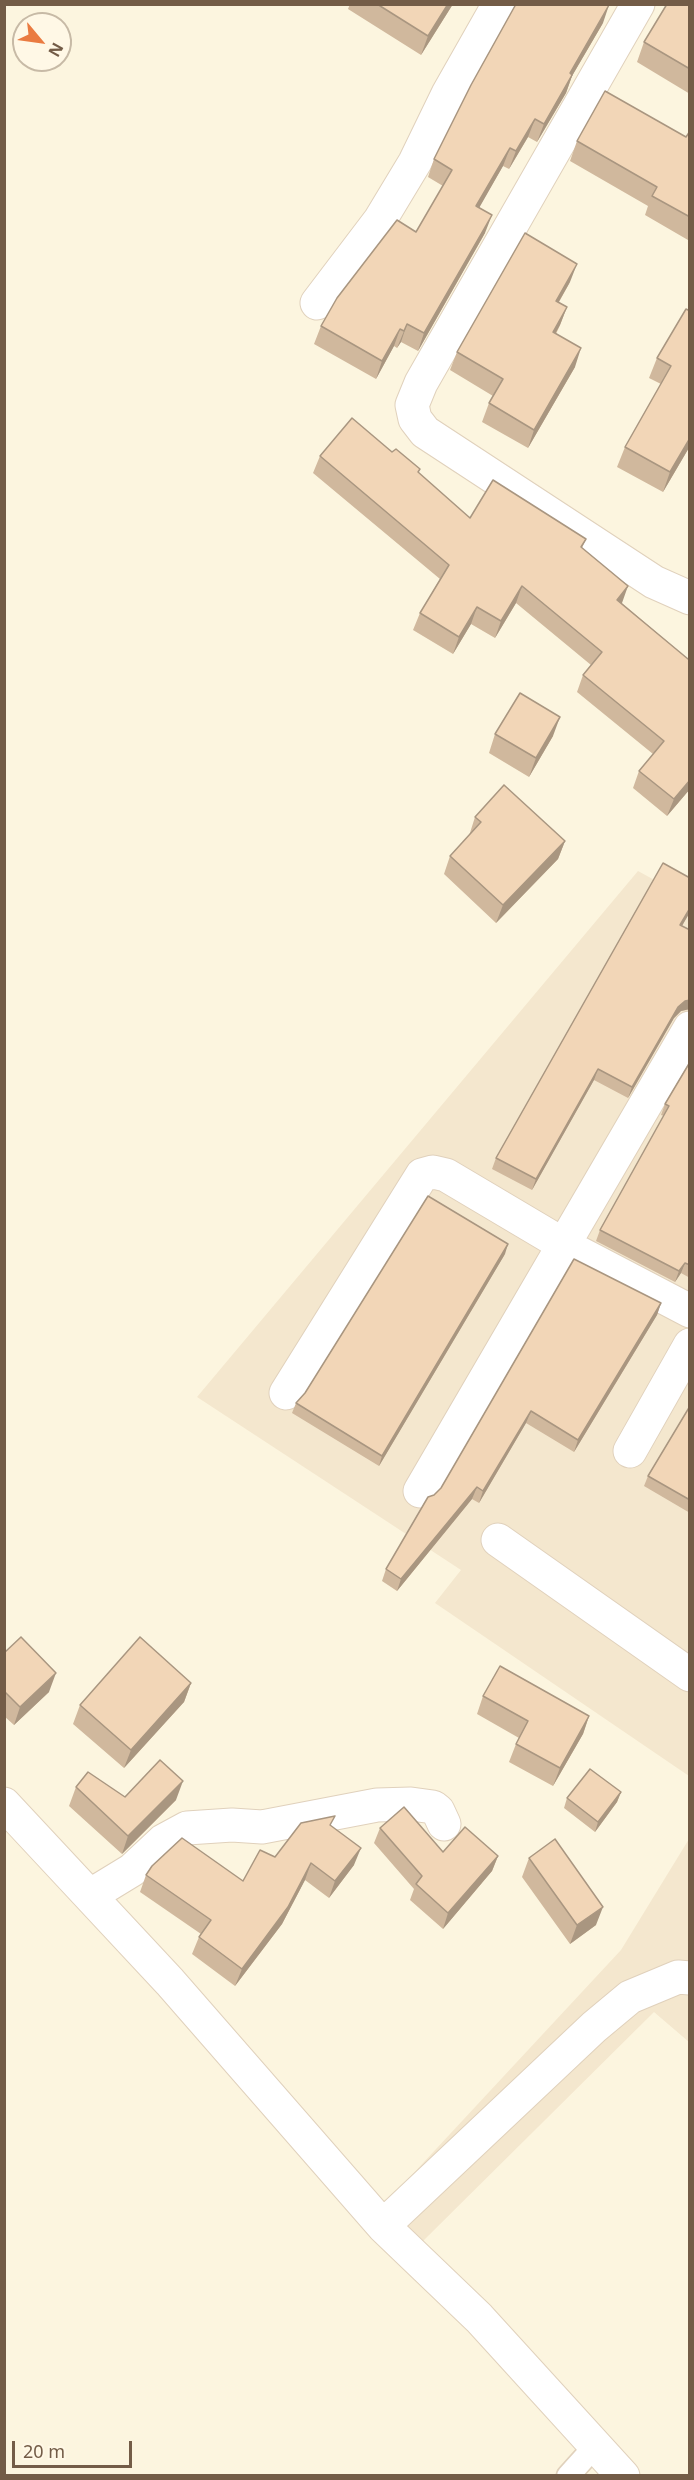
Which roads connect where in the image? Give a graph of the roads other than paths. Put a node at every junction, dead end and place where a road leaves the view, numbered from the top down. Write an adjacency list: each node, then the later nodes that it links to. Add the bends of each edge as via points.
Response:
1 (499, 4): 3 (street, via 380,220)
2 (638, 4): 4 (street, via 412,405 425,432 654,582)
3 (317, 303)
4 (690, 598)
5 (690, 1028): 6 (street)
6 (564, 1245): 7 (street); 9 (street, via 446,1175 422,1175); 11 (street)
7 (690, 1311)
8 (690, 1345): 10 (street)
9 (286, 1393)
10 (630, 1451)
11 (420, 1491)
12 (498, 1540): 13 (street)
13 (690, 1675)
14 (4, 1804): 16 (street)
15 (444, 1824): 16 (street, via 433,1806 411,1804 377,1805 262,1827 187,1828)
16 (91, 1895): 18 (street)
17 (690, 1978): 18 (street, via 678,1977 630,1997)
18 (383, 2226): 19 (street, via 479,2318)
19 (596, 2445): 20 (lane); 21 (street)
20 (568, 2475)
21 (623, 2475)

